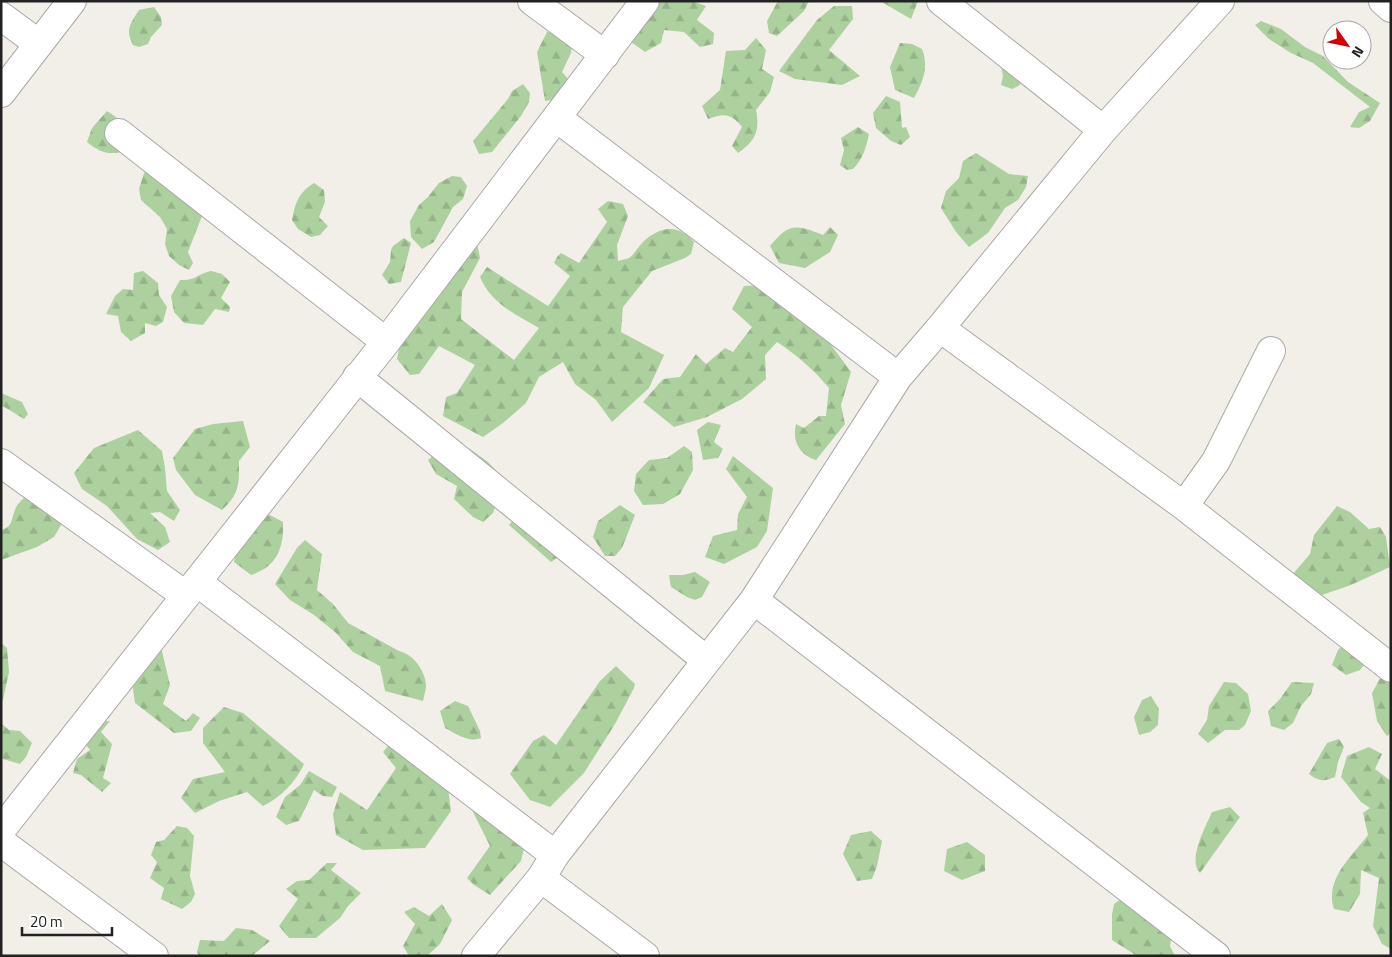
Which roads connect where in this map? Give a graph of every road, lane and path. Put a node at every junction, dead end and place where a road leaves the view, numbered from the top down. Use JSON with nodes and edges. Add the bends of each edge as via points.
{"nodes":[{"id":1,"x":72,"y":1,"type":"edge"},
{"id":2,"x":532,"y":1,"type":"edge"},
{"id":3,"x":645,"y":1,"type":"edge"},
{"id":4,"x":941,"y":1,"type":"edge"},
{"id":5,"x":1220,"y":1,"type":"edge"},
{"id":6,"x":1383,"y":1,"type":"edge"},
{"id":7,"x":1391,"y":8,"type":"edge"},
{"id":8,"x":1,"y":16,"type":"edge"},
{"id":9,"x":39,"y":44,"type":"junction"},
{"id":10,"x":605,"y":55,"type":"junction"},
{"id":11,"x":1,"y":93,"type":"edge"},
{"id":12,"x":557,"y":118,"type":"junction"},
{"id":13,"x":1103,"y":130,"type":"junction"},
{"id":14,"x":119,"y":134,"type":"dead end"},
{"id":15,"x":940,"y":328,"type":"junction"},
{"id":16,"x":386,"y":342,"type":"junction"},
{"id":17,"x":1270,"y":351,"type":"dead end"},
{"id":18,"x":357,"y":376,"type":"junction"},
{"id":19,"x":898,"y":377,"type":"junction"},
{"id":20,"x":1,"y":462,"type":"edge"},
{"id":21,"x":1184,"y":506,"type":"junction"},
{"id":22,"x":191,"y":589,"type":"junction"},
{"id":23,"x":754,"y":600,"type":"junction"},
{"id":24,"x":706,"y":660,"type":"junction"},
{"id":25,"x":1391,"y":668,"type":"edge"},
{"id":26,"x":1,"y":830,"type":"edge"},
{"id":27,"x":1,"y":842,"type":"edge"},
{"id":28,"x":556,"y":855,"type":"junction"},
{"id":29,"x":540,"y":878,"type":"junction"},
{"id":30,"x":154,"y":956,"type":"edge"},
{"id":31,"x":476,"y":956,"type":"edge"},
{"id":32,"x":645,"y":956,"type":"edge"},
{"id":33,"x":1216,"y":956,"type":"edge"}],
"edges":[{"from":1,"to":9,"type":"street"},
{"from":2,"to":10,"type":"street"},
{"from":3,"to":10,"type":"street"},
{"from":4,"to":13,"type":"street"},
{"from":5,"to":13,"type":"street"},
{"from":6,"to":7,"type":"street"},
{"from":8,"to":9,"type":"street"},
{"from":9,"to":11,"type":"street"},
{"from":10,"to":12,"type":"street"},
{"from":12,"to":16,"type":"street"},
{"from":12,"to":19,"type":"street"},
{"from":13,"to":15,"type":"street"},
{"from":14,"to":16,"type":"street"},
{"from":15,"to":19,"type":"street"},
{"from":15,"to":21,"type":"street"},
{"from":16,"to":18,"type":"street"},
{"from":17,"to":21,"type":"street","via":[[1216,460]]},
{"from":18,"to":22,"type":"street"},
{"from":18,"to":24,"type":"street"},
{"from":19,"to":23,"type":"street"},
{"from":20,"to":22,"type":"street"},
{"from":21,"to":25,"type":"street"},
{"from":22,"to":26,"type":"street"},
{"from":22,"to":28,"type":"street"},
{"from":23,"to":24,"type":"street"},
{"from":23,"to":33,"type":"street"},
{"from":24,"to":28,"type":"street"},
{"from":27,"to":30,"type":"street"},
{"from":28,"to":29,"type":"street"},
{"from":29,"to":31,"type":"street"},
{"from":29,"to":32,"type":"street"}]}
